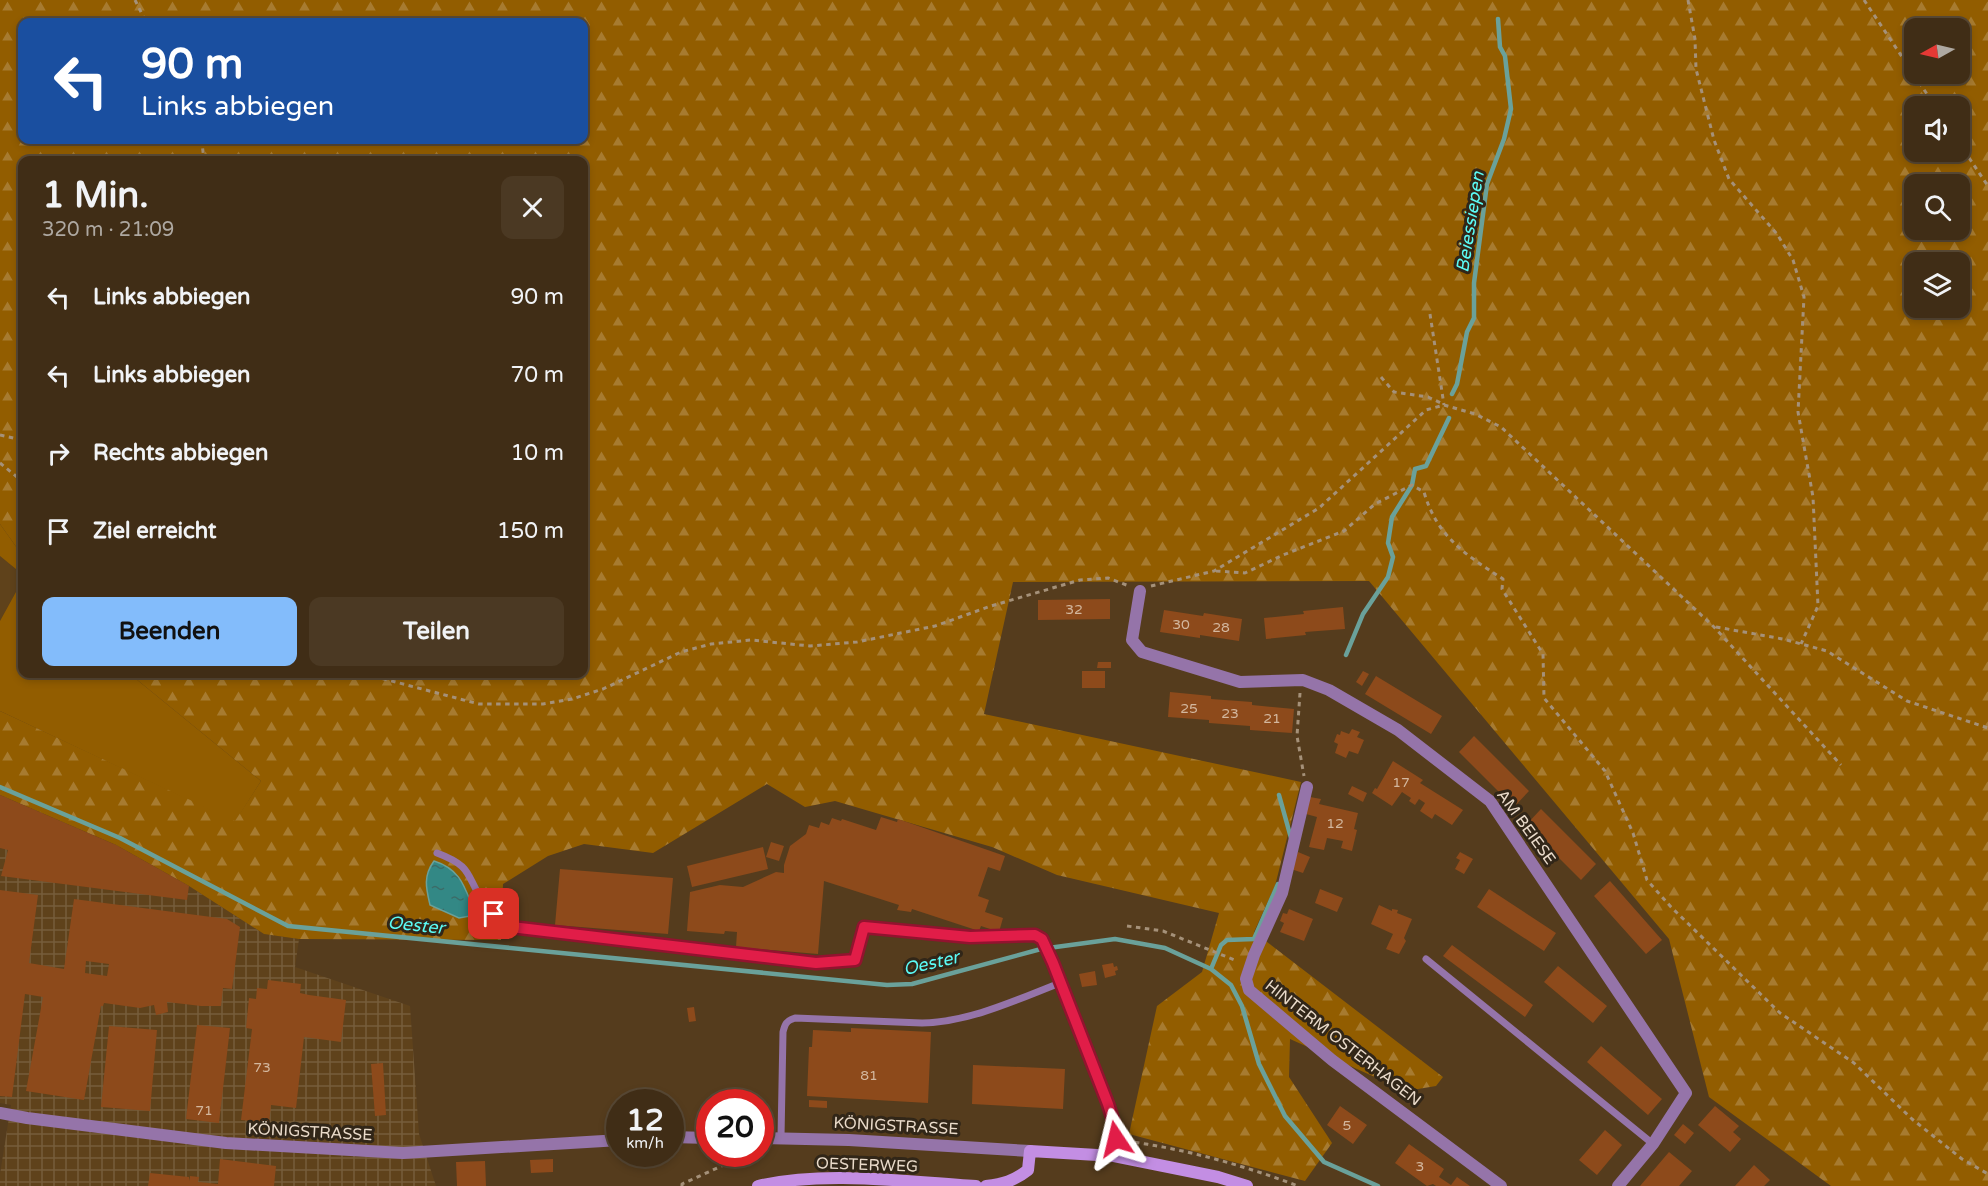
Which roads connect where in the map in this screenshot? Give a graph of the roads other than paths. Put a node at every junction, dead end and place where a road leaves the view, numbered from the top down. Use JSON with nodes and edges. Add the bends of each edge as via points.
{"nodes":[{"id":1,"x":1140,"y":591,"type":"road end"},
{"id":2,"x":1307,"y":787,"type":"road end"},
{"id":3,"x":437,"y":853,"type":"dead end"},
{"id":4,"x":1426,"y":959,"type":"dead end"},
{"id":5,"x":1060,"y":983,"type":"junction"},
{"id":6,"x":0,"y":1113,"type":"edge"},
{"id":7,"x":774,"y":1137,"type":"edge"},
{"id":8,"x":781,"y":1137,"type":"junction"},
{"id":9,"x":606,"y":1141,"type":"edge"},
{"id":10,"x":1653,"y":1144,"type":"junction"},
{"id":11,"x":1030,"y":1151,"type":"junction"},
{"id":12,"x":1114,"y":1156,"type":"junction"},
{"id":13,"x":758,"y":1186,"type":"edge"},
{"id":14,"x":976,"y":1186,"type":"edge"},
{"id":15,"x":986,"y":1186,"type":"edge"},
{"id":16,"x":1247,"y":1186,"type":"edge"},
{"id":17,"x":1501,"y":1186,"type":"edge"},
{"id":18,"x":1618,"y":1186,"type":"edge"}],
"edges":[{"from":1,"to":10,"type":"street","name":"AM BEIESE","via":[[1132,640],[1142,652],[1240,682],[1304,680],[1329,690],[1398,730],[1490,801],[1686,1093]]},
{"from":2,"to":17,"type":"street","name":"HINTERM OSTERHAGEN","via":[[1282,893],[1246,979],[1249,990],[1332,1060]]},
{"from":3,"to":5,"type":"lane","via":[[455,860],[470,874],[484,903],[503,926],[816,963],[855,960],[864,927],[970,937],[1035,935],[1042,939]]},
{"from":4,"to":10,"type":"lane"},
{"from":5,"to":8,"type":"lane","via":[[940,1023],[788,1020],[783,1032]]},
{"from":5,"to":12,"type":"lane","via":[[1114,1123]]},
{"from":6,"to":9,"type":"street","name":"KÖNIGSTRASSE","via":[[226,1143],[403,1153]]},
{"from":7,"to":8,"type":"street","name":"KÖNIGSTRASSE"},
{"from":8,"to":11,"type":"street","name":"KÖNIGSTRASSE"},
{"from":10,"to":18,"type":"street","name":"AM BEIESE"},
{"from":11,"to":12,"type":"main road"},
{"from":11,"to":15,"type":"main road","via":[[1028,1170],[1018,1178]]},
{"from":12,"to":16,"type":"main road"},
{"from":13,"to":14,"type":"main road","name":"OESTERWEG","via":[[797,1179],[848,1178]]}]}
